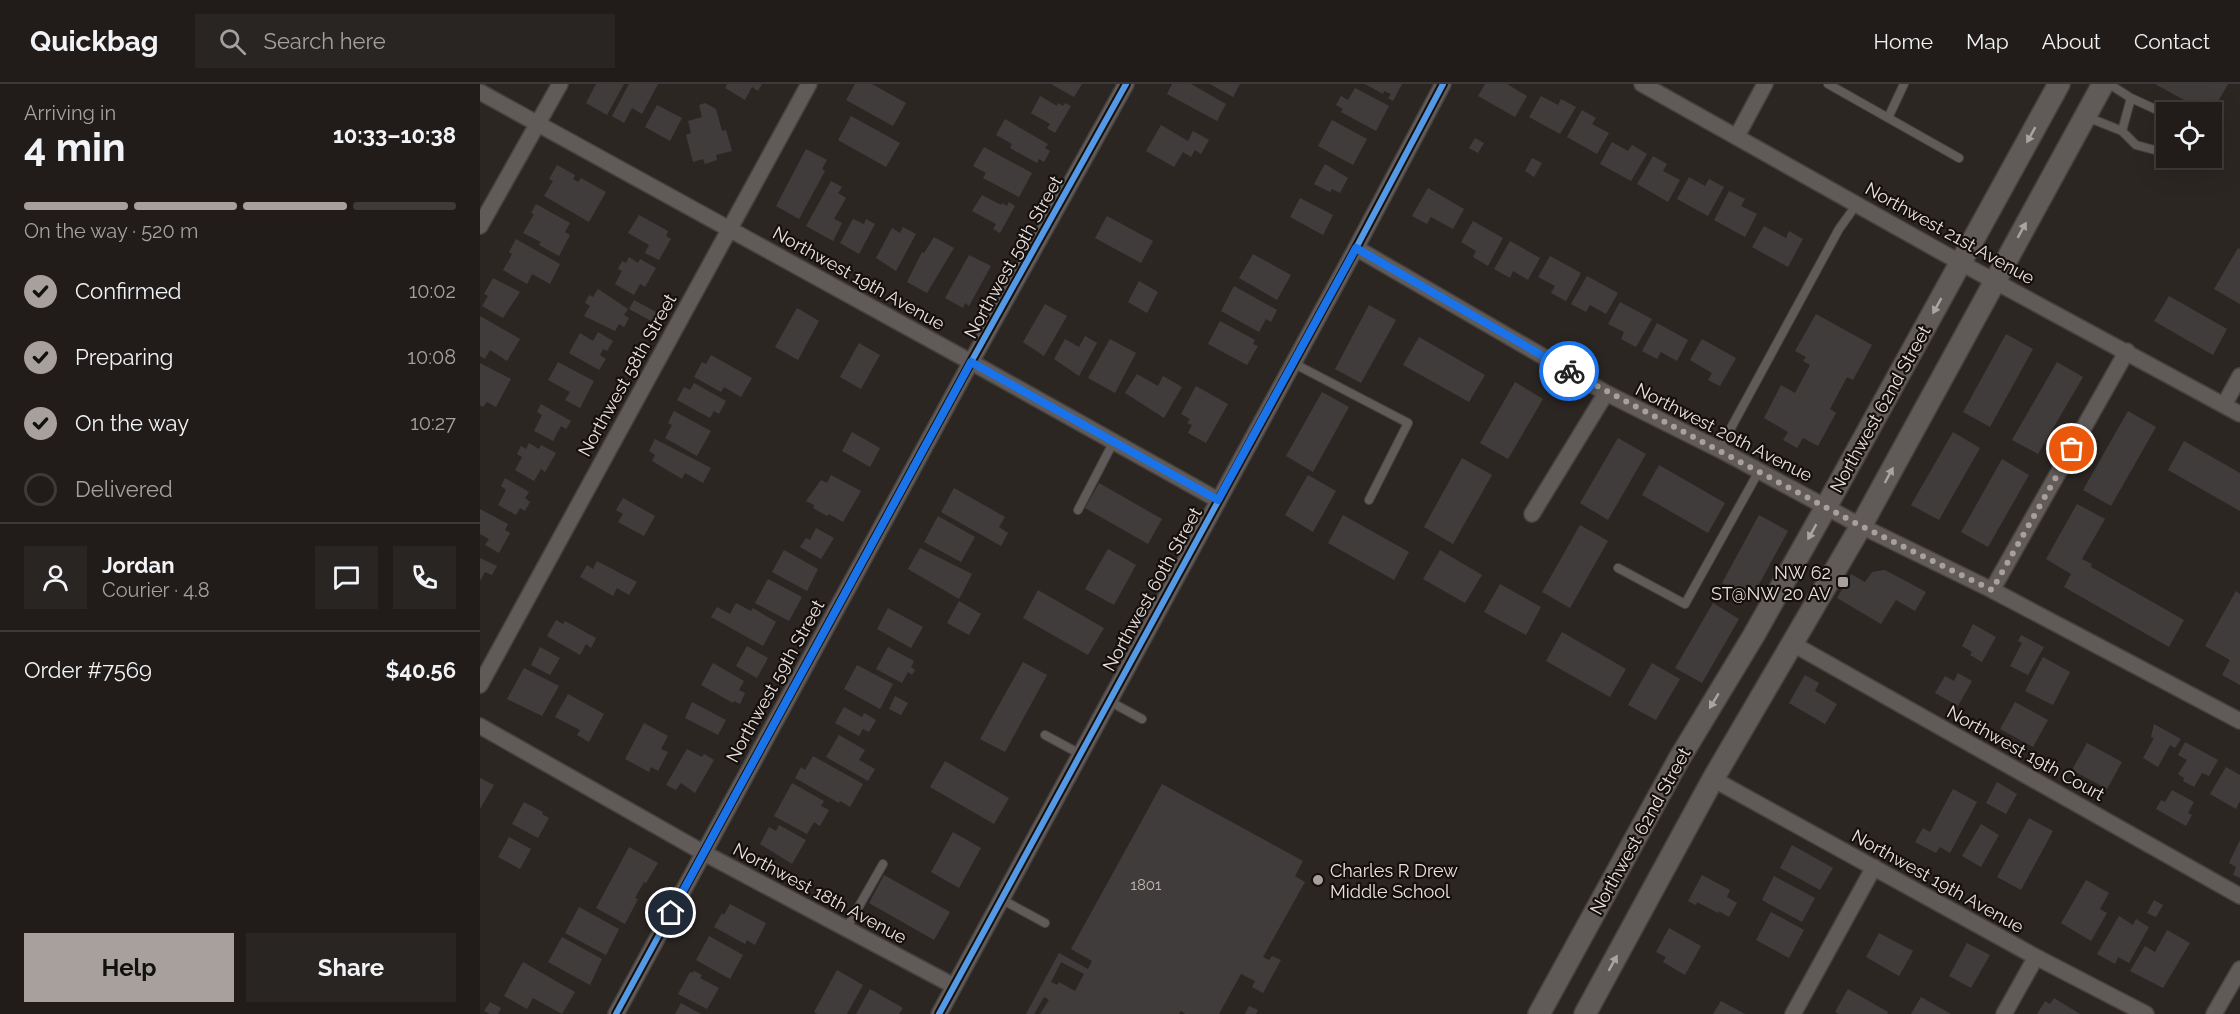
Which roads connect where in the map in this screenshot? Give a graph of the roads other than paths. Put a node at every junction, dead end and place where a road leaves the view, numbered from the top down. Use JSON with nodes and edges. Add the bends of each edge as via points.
{"nodes":[{"id":1,"x":560,"y":84,"type":"edge"},
{"id":2,"x":809,"y":84,"type":"edge"},
{"id":3,"x":1126,"y":84,"type":"edge"},
{"id":4,"x":1443,"y":84,"type":"edge"},
{"id":5,"x":1642,"y":84,"type":"edge"},
{"id":6,"x":1766,"y":84,"type":"edge"},
{"id":7,"x":1828,"y":84,"type":"edge"},
{"id":8,"x":1904,"y":84,"type":"edge"},
{"id":9,"x":2059,"y":84,"type":"edge"},
{"id":10,"x":2103,"y":84,"type":"edge"},
{"id":11,"x":2109,"y":84,"type":"edge"},
{"id":12,"x":480,"y":92,"type":"edge"},
{"id":13,"x":2131,"y":98,"type":"junction"},
{"id":14,"x":2156,"y":109,"type":"edge"},
{"id":15,"x":2085,"y":116,"type":"junction"},
{"id":16,"x":1888,"y":118,"type":"junction"},
{"id":17,"x":538,"y":123,"type":"junction"},
{"id":18,"x":2122,"y":131,"type":"junction"},
{"id":19,"x":1737,"y":136,"type":"junction"},
{"id":20,"x":2156,"y":150,"type":"edge"},
{"id":21,"x":1959,"y":158,"type":"dead end"},
{"id":22,"x":1857,"y":204,"type":"junction"},
{"id":23,"x":480,"y":226,"type":"edge"},
{"id":24,"x":729,"y":229,"type":"junction"},
{"id":25,"x":1356,"y":248,"type":"junction"},
{"id":26,"x":1961,"y":263,"type":"junction"},
{"id":27,"x":1994,"y":280,"type":"junction"},
{"id":28,"x":2127,"y":351,"type":"junction"},
{"id":29,"x":971,"y":362,"type":"junction"},
{"id":30,"x":1293,"y":363,"type":"junction"},
{"id":31,"x":2240,"y":376,"type":"edge"},
{"id":32,"x":1606,"y":393,"type":"junction"},
{"id":33,"x":2224,"y":405,"type":"junction"},
{"id":34,"x":2240,"y":414,"type":"edge"},
{"id":35,"x":1114,"y":441,"type":"junction"},
{"id":36,"x":1719,"y":450,"type":"junction"},
{"id":37,"x":1760,"y":471,"type":"junction"},
{"id":38,"x":1218,"y":500,"type":"junction"},
{"id":39,"x":1369,"y":500,"type":"dead end"},
{"id":40,"x":1826,"y":507,"type":"junction"},
{"id":41,"x":1078,"y":510,"type":"dead end"},
{"id":42,"x":1532,"y":514,"type":"dead end"},
{"id":43,"x":1861,"y":526,"type":"junction"},
{"id":44,"x":1618,"y":568,"type":"dead end"},
{"id":45,"x":1992,"y":590,"type":"junction"},
{"id":46,"x":1793,"y":644,"type":"junction"},
{"id":47,"x":480,"y":686,"type":"edge"},
{"id":48,"x":1109,"y":701,"type":"junction"},
{"id":49,"x":1142,"y":719,"type":"dead end"},
{"id":50,"x":2240,"y":721,"type":"edge"},
{"id":51,"x":480,"y":726,"type":"edge"},
{"id":52,"x":1045,"y":735,"type":"dead end"},
{"id":53,"x":1080,"y":754,"type":"junction"},
{"id":54,"x":1713,"y":778,"type":"junction"},
{"id":55,"x":704,"y":853,"type":"junction"},
{"id":56,"x":883,"y":864,"type":"dead end"},
{"id":57,"x":1874,"y":867,"type":"junction"},
{"id":58,"x":2240,"y":896,"type":"edge"},
{"id":59,"x":1001,"y":899,"type":"junction"},
{"id":60,"x":1045,"y":923,"type":"dead end"},
{"id":61,"x":846,"y":929,"type":"junction"},
{"id":62,"x":2036,"y":957,"type":"junction"},
{"id":63,"x":2240,"y":969,"type":"edge"},
{"id":64,"x":954,"y":986,"type":"junction"},
{"id":65,"x":616,"y":1014,"type":"edge"},
{"id":66,"x":939,"y":1014,"type":"edge"},
{"id":67,"x":1539,"y":1014,"type":"edge"},
{"id":68,"x":1585,"y":1014,"type":"edge"},
{"id":69,"x":1793,"y":1014,"type":"edge"},
{"id":70,"x":2004,"y":1014,"type":"edge"},
{"id":71,"x":2145,"y":1014,"type":"edge"},
{"id":72,"x":2214,"y":1014,"type":"edge"}],
"edges":[{"from":1,"to":17,"type":"street"},
{"from":2,"to":24,"type":"street","name":"Northwest 58th Street"},
{"from":3,"to":29,"type":"street","name":"Northwest 59th Street"},
{"from":4,"to":25,"type":"street","name":"Northwest 60th Street"},
{"from":5,"to":19,"type":"street","name":"Northwest 21st Avenue"},
{"from":6,"to":19,"type":"street"},
{"from":7,"to":16,"type":"lane"},
{"from":8,"to":16,"type":"lane"},
{"from":9,"to":26,"type":"main road","name":"Northwest 62nd Street","one_way":true},
{"from":10,"to":15,"type":"main road"},
{"from":11,"to":13,"type":"lane"},
{"from":12,"to":17,"type":"street","name":"Northwest 19th Avenue"},
{"from":13,"to":14,"type":"lane"},
{"from":13,"to":18,"type":"lane"},
{"from":15,"to":18,"type":"lane"},
{"from":27,"to":15,"type":"main road","one_way":true},
{"from":16,"to":21,"type":"lane"},
{"from":17,"to":23,"type":"street"},
{"from":17,"to":24,"type":"street","name":"Northwest 19th Avenue"},
{"from":18,"to":20,"type":"lane","via":[[2136,145]]},
{"from":19,"to":22,"type":"street","name":"Northwest 21st Avenue"},
{"from":22,"to":26,"type":"street","name":"Northwest 21st Avenue"},
{"from":22,"to":36,"type":"lane","via":[[1839,229]]},
{"from":24,"to":29,"type":"street","name":"Northwest 19th Avenue"},
{"from":24,"to":47,"type":"street","name":"Northwest 58th Street"},
{"from":25,"to":30,"type":"street","name":"Northwest 60th Street"},
{"from":25,"to":32,"type":"street","name":"Northwest 20th Avenue"},
{"from":26,"to":27,"type":"street","name":"Northwest 21st Avenue"},
{"from":26,"to":40,"type":"main road","name":"Northwest 62nd Street","one_way":true},
{"from":27,"to":28,"type":"street","name":"Northwest 21st Avenue"},
{"from":43,"to":27,"type":"main road","one_way":true},
{"from":28,"to":33,"type":"street","name":"Northwest 21st Avenue"},
{"from":28,"to":45,"type":"street"},
{"from":29,"to":35,"type":"street","name":"Northwest 19th Avenue"},
{"from":29,"to":55,"type":"street","name":"Northwest 59th Street"},
{"from":30,"to":38,"type":"street","name":"Northwest 60th Street"},
{"from":30,"to":39,"type":"lane","via":[[1408,423]]},
{"from":31,"to":33,"type":"street"},
{"from":32,"to":36,"type":"street","name":"Northwest 20th Avenue"},
{"from":32,"to":42,"type":"street"},
{"from":33,"to":34,"type":"street","name":"Northwest 21st Avenue"},
{"from":35,"to":38,"type":"street","name":"Northwest 19th Avenue"},
{"from":35,"to":41,"type":"lane"},
{"from":36,"to":37,"type":"street","name":"Northwest 20th Avenue"},
{"from":37,"to":40,"type":"street","name":"Northwest 20th Avenue"},
{"from":37,"to":44,"type":"lane","via":[[1685,604]]},
{"from":38,"to":48,"type":"street","name":"Northwest 60th Street"},
{"from":40,"to":43,"type":"street","name":"Northwest 20th Avenue"},
{"from":40,"to":67,"type":"main road","name":"Northwest 62nd Street","one_way":true,"via":[[1679,759]]},
{"from":43,"to":45,"type":"street","name":"Northwest 20th Avenue"},
{"from":43,"to":46,"type":"main road"},
{"from":45,"to":50,"type":"street","name":"Northwest 20th Avenue"},
{"from":46,"to":54,"type":"main road"},
{"from":46,"to":58,"type":"street","name":"Northwest 19th Court"},
{"from":48,"to":49,"type":"lane"},
{"from":48,"to":53,"type":"street","name":"Northwest 60th Street"},
{"from":51,"to":55,"type":"street","name":"Northwest 18th Avenue"},
{"from":52,"to":53,"type":"lane"},
{"from":53,"to":59,"type":"street","name":"Northwest 60th Street"},
{"from":54,"to":57,"type":"street","name":"Northwest 19th Avenue"},
{"from":68,"to":54,"type":"main road","one_way":true},
{"from":55,"to":61,"type":"street","name":"Northwest 18th Avenue"},
{"from":55,"to":65,"type":"street","name":"Northwest 59th Street"},
{"from":56,"to":61,"type":"lane"},
{"from":57,"to":62,"type":"street","name":"Northwest 19th Avenue"},
{"from":57,"to":69,"type":"street"},
{"from":59,"to":60,"type":"lane"},
{"from":59,"to":64,"type":"street","name":"Northwest 60th Street"},
{"from":61,"to":64,"type":"street","name":"Northwest 18th Avenue"},
{"from":62,"to":70,"type":"street"},
{"from":62,"to":71,"type":"street","name":"Northwest 19th Avenue"},
{"from":63,"to":72,"type":"street"},
{"from":64,"to":66,"type":"street","name":"Northwest 60th Street"}]}
